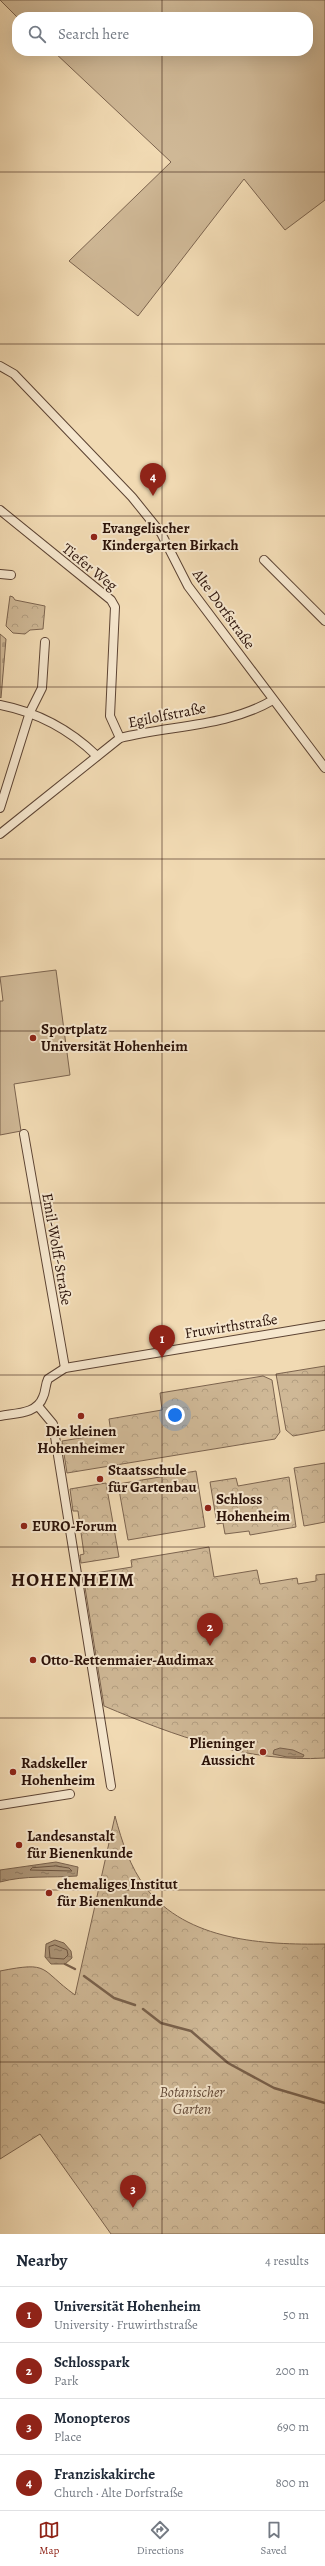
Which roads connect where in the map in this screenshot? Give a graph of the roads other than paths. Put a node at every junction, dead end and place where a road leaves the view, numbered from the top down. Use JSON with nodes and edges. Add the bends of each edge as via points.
{"nodes":[{"id":1,"x":0,"y":366,"type":"edge"},
{"id":2,"x":0,"y":510,"type":"edge"},
{"id":3,"x":264,"y":560,"type":"dead end"},
{"id":4,"x":0,"y":574,"type":"edge"},
{"id":5,"x":11,"y":575,"type":"dead end"},
{"id":6,"x":325,"y":621,"type":"edge"},
{"id":7,"x":45,"y":642,"type":"dead end"},
{"id":8,"x":273,"y":700,"type":"junction"},
{"id":9,"x":0,"y":705,"type":"edge"},
{"id":10,"x":30,"y":712,"type":"junction"},
{"id":11,"x":120,"y":738,"type":"junction"},
{"id":12,"x":97,"y":756,"type":"junction"},
{"id":13,"x":325,"y":768,"type":"edge"},
{"id":14,"x":0,"y":808,"type":"edge"},
{"id":15,"x":2,"y":830,"type":"edge"},
{"id":16,"x":24,"y":1134,"type":"dead end"},
{"id":17,"x":325,"y":1325,"type":"edge"},
{"id":18,"x":65,"y":1368,"type":"junction"},
{"id":19,"x":38,"y":1406,"type":"junction"},
{"id":20,"x":0,"y":1416,"type":"edge"},
{"id":21,"x":111,"y":1786,"type":"dead end"},
{"id":22,"x":70,"y":1794,"type":"dead end"},
{"id":23,"x":0,"y":1805,"type":"edge"}],
"edges":[{"from":1,"to":8,"type":"street","name":"Alte Dorfstraße","via":[[14,374],[132,498],[161,533],[188,586]]},
{"from":2,"to":11,"type":"street","name":"Tiefer Weg","via":[[111,600],[114,607],[110,716]]},
{"from":3,"to":6,"type":"street"},
{"from":4,"to":5,"type":"street"},
{"from":7,"to":10,"type":"street","via":[[42,688]]},
{"from":8,"to":11,"type":"street","name":"Egilolfstraße","via":[[255,711],[234,717]]},
{"from":8,"to":13,"type":"street","name":"Alte Dorfstraße"},
{"from":9,"to":10,"type":"street"},
{"from":10,"to":12,"type":"street","via":[[84,744]]},
{"from":10,"to":14,"type":"street"},
{"from":11,"to":12,"type":"street","name":"Egilolfstraße"},
{"from":12,"to":15,"type":"street","name":"Egilolfstraße"},
{"from":16,"to":18,"type":"street","name":"Emil-Wolff-Straße"},
{"from":17,"to":18,"type":"street","name":"Fruwirthstraße"},
{"from":18,"to":19,"type":"street","name":"Fruwirthstraße","via":[[48,1379]]},
{"from":19,"to":20,"type":"street","via":[[31,1410]]},
{"from":19,"to":21,"type":"street","via":[[53,1424]]},
{"from":22,"to":23,"type":"street"}]}
